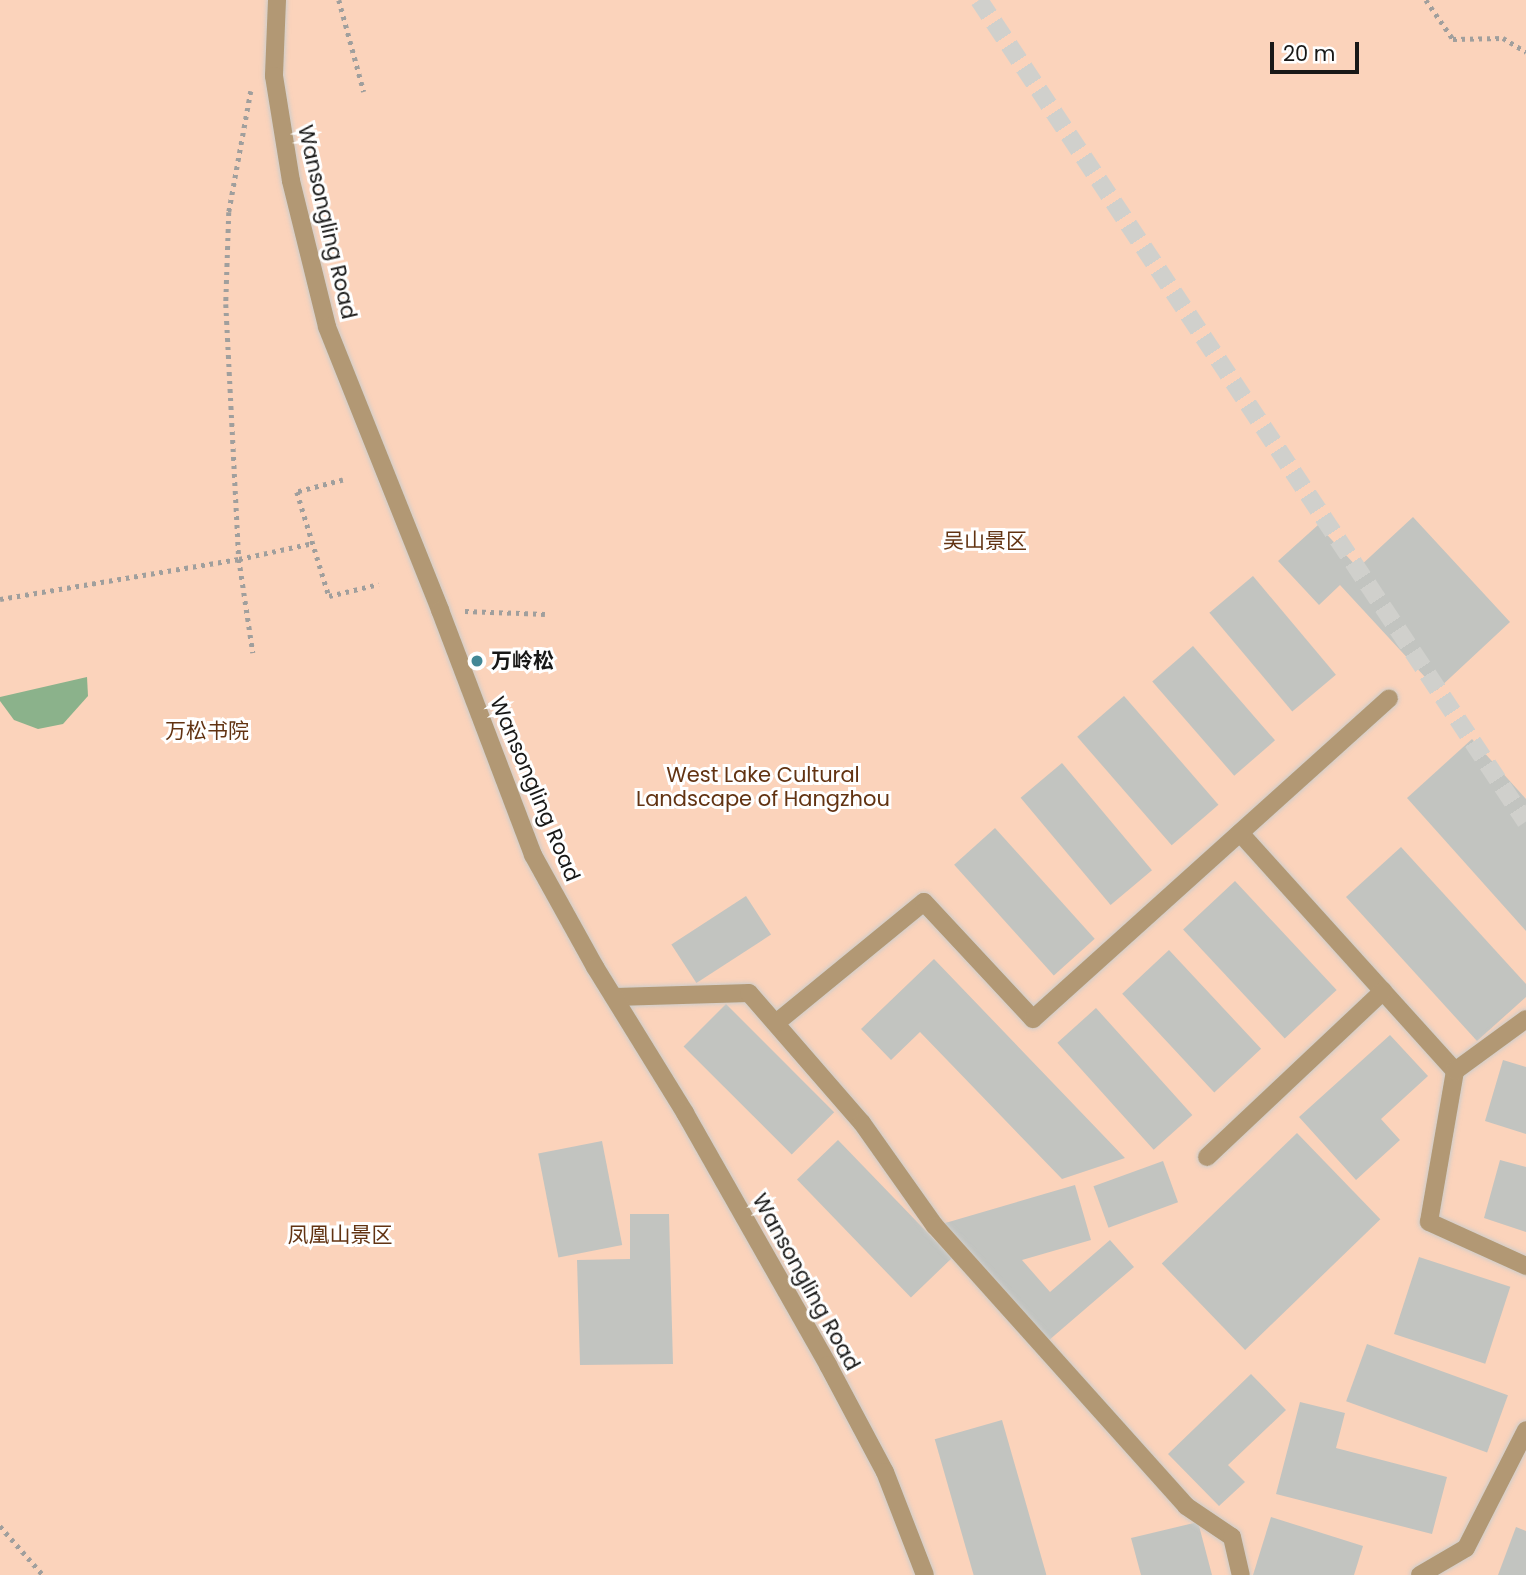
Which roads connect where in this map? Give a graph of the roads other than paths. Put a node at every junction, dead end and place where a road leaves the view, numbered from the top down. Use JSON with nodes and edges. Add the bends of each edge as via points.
{"nodes":[{"id":1,"x":277,"y":0,"type":"edge"},
{"id":2,"x":1390,"y":698,"type":"dead end"},
{"id":3,"x":1240,"y":833,"type":"junction"},
{"id":4,"x":1383,"y":991,"type":"junction"},
{"id":5,"x":616,"y":997,"type":"junction"},
{"id":6,"x":1526,"y":1019,"type":"edge"},
{"id":7,"x":776,"y":1023,"type":"junction"},
{"id":8,"x":1455,"y":1071,"type":"junction"},
{"id":9,"x":1207,"y":1157,"type":"dead end"},
{"id":10,"x":1526,"y":1266,"type":"edge"},
{"id":11,"x":1526,"y":1430,"type":"edge"},
{"id":12,"x":925,"y":1575,"type":"edge"},
{"id":13,"x":1241,"y":1575,"type":"edge"},
{"id":14,"x":1420,"y":1575,"type":"edge"}],
"edges":[{"from":1,"to":5,"type":"street","name":"Wansongling Road","via":[[274,76],[306,252],[327,327],[533,855]]},
{"from":2,"to":3,"type":"street"},
{"from":3,"to":4,"type":"street"},
{"from":3,"to":7,"type":"street","via":[[1033,1020],[924,902]]},
{"from":4,"to":8,"type":"street"},
{"from":4,"to":9,"type":"street"},
{"from":5,"to":7,"type":"street","via":[[749,993]]},
{"from":5,"to":12,"type":"street","name":"Wansongling Road","via":[[866,1436],[890,1483]]},
{"from":6,"to":8,"type":"street"},
{"from":7,"to":13,"type":"street","via":[[862,1124],[945,1236],[1186,1506],[1232,1537]]},
{"from":8,"to":10,"type":"street","via":[[1429,1222]]},
{"from":11,"to":14,"type":"street","via":[[1466,1548]]}]}
